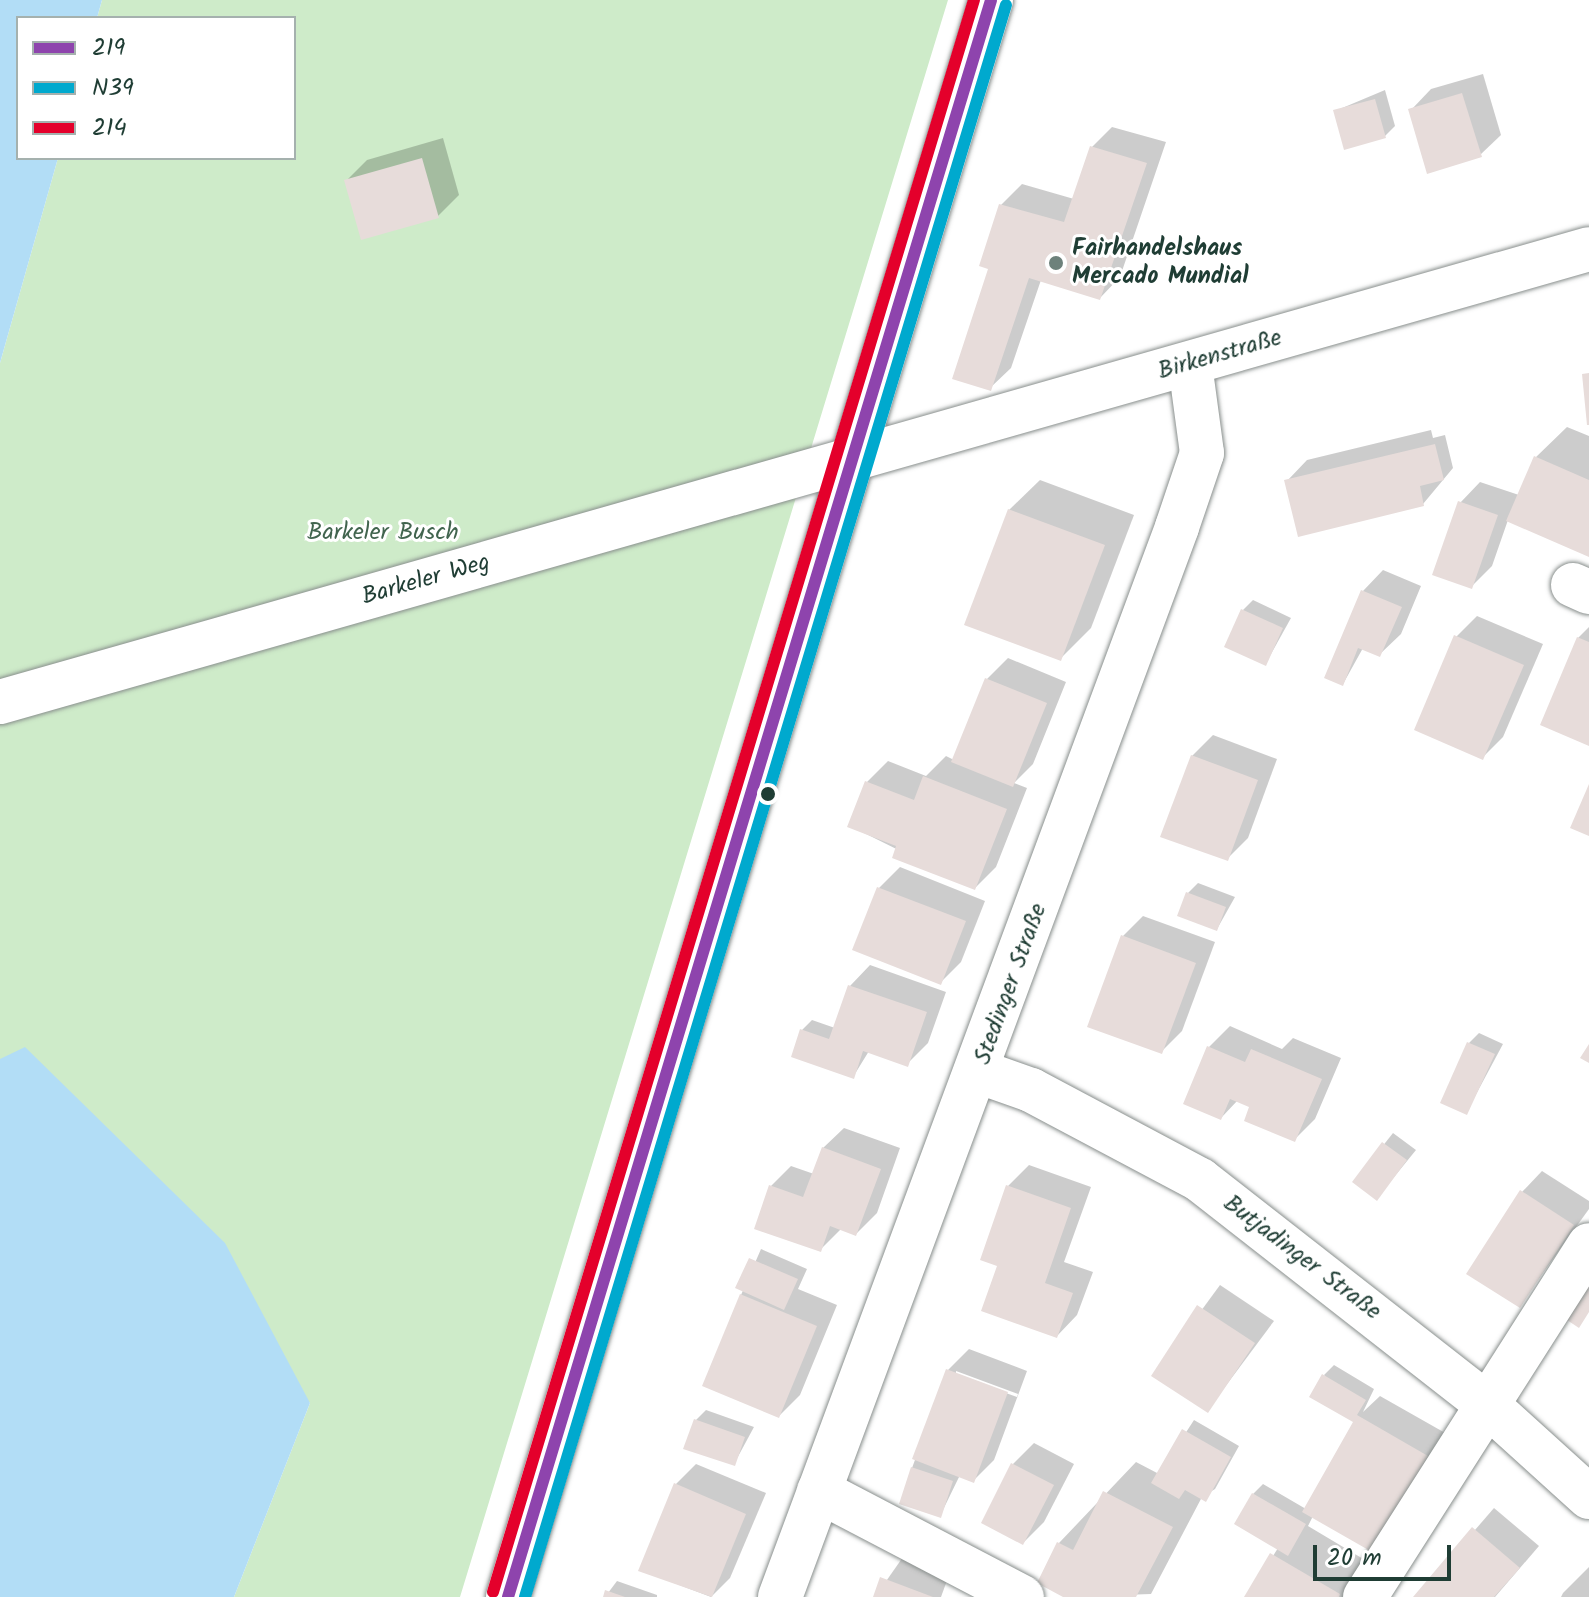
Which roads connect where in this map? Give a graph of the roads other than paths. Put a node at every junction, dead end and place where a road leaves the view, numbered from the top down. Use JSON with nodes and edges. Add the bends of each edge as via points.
{"nodes":[{"id":1,"x":991,"y":0,"type":"edge"},
{"id":2,"x":1589,"y":249,"type":"edge"},
{"id":3,"x":1190,"y":364,"type":"junction"},
{"id":4,"x":851,"y":459,"type":"junction"},
{"id":5,"x":0,"y":702,"type":"edge"},
{"id":6,"x":980,"y":1072,"type":"junction"},
{"id":7,"x":1589,"y":1245,"type":"edge"},
{"id":8,"x":1483,"y":1401,"type":"junction"},
{"id":9,"x":819,"y":1491,"type":"junction"},
{"id":10,"x":1589,"y":1497,"type":"edge"},
{"id":11,"x":508,"y":1597,"type":"edge"},
{"id":12,"x":780,"y":1597,"type":"edge"},
{"id":13,"x":1022,"y":1597,"type":"edge"},
{"id":14,"x":1365,"y":1597,"type":"edge"}],
"edges":[{"from":1,"to":4,"type":"street"},
{"from":2,"to":3,"type":"street","name":"Birkenstraße"},
{"from":3,"to":4,"type":"street","name":"Birkenstraße"},
{"from":3,"to":6,"type":"street","name":"Stedinger Straße","via":[[1202,453]]},
{"from":4,"to":5,"type":"street","name":"Barkeler Weg"},
{"from":4,"to":11,"type":"street"},
{"from":6,"to":8,"type":"street","name":"Butjadinger Straße","via":[[1031,1090],[1200,1180]]},
{"from":6,"to":9,"type":"street","name":"Stedinger Straße"},
{"from":7,"to":8,"type":"street"},
{"from":8,"to":10,"type":"street","name":"Butjadinger Straße"},
{"from":8,"to":14,"type":"street"},
{"from":9,"to":12,"type":"street","name":"Stedinger Straße"},
{"from":9,"to":13,"type":"street"}]}
